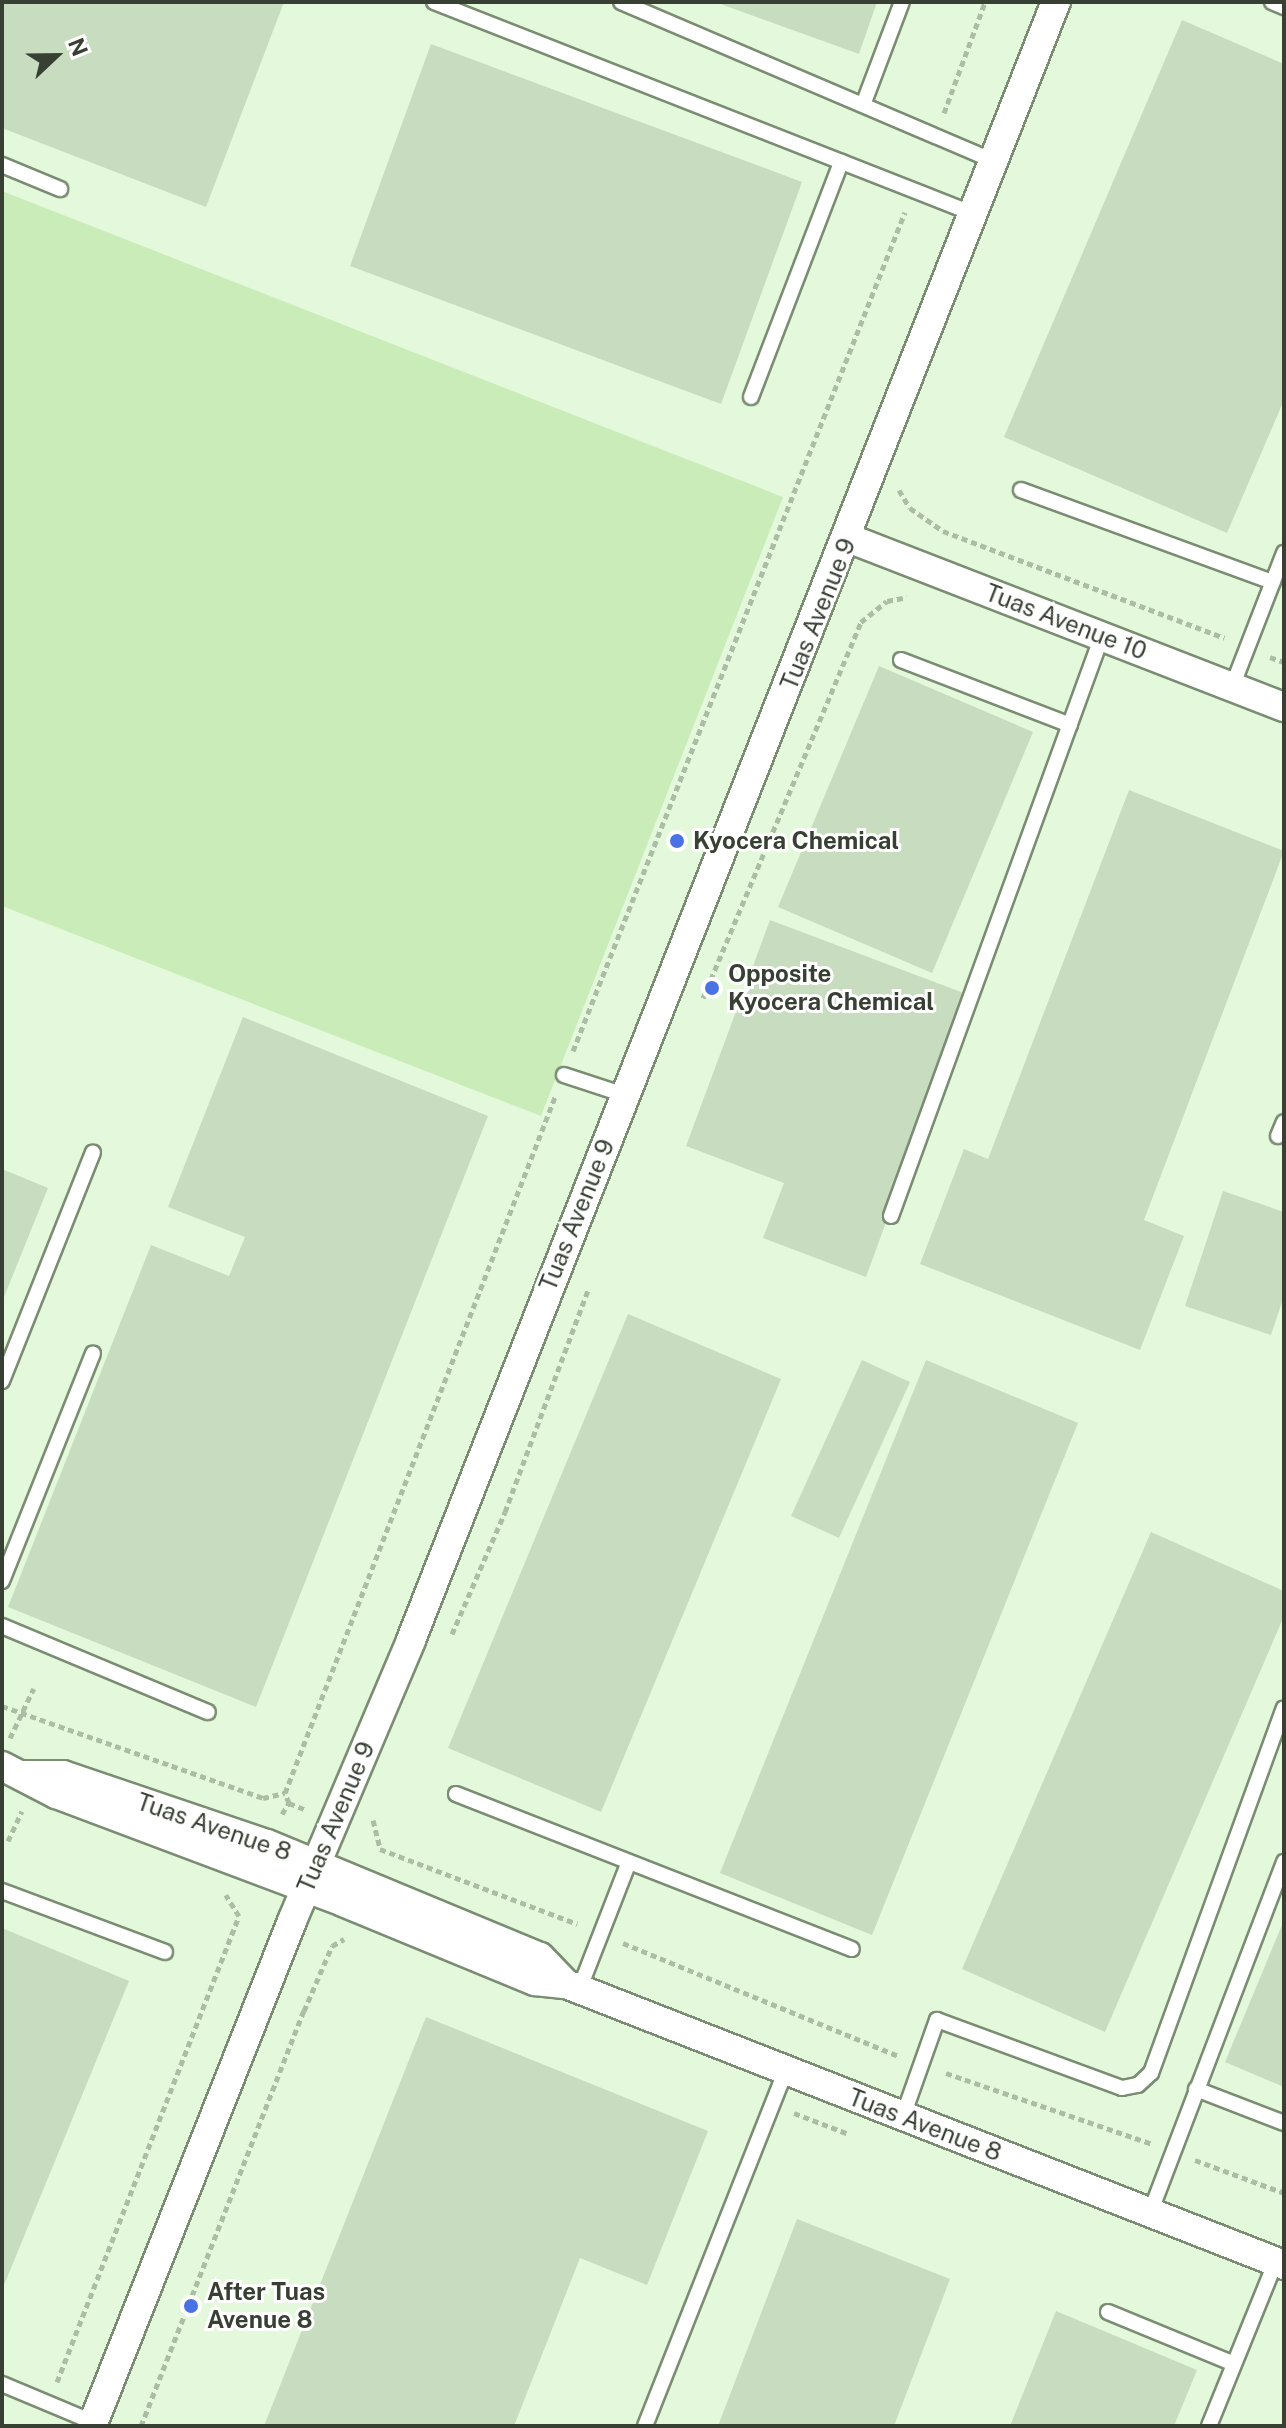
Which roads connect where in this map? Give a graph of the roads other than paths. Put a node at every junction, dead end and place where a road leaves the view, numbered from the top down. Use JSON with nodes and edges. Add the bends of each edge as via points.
{"nodes":[{"id":1,"x":434,"y":2,"type":"edge"},
{"id":2,"x":621,"y":2,"type":"edge"},
{"id":3,"x":902,"y":2,"type":"edge"},
{"id":4,"x":1056,"y":2,"type":"edge"},
{"id":5,"x":1272,"y":2,"type":"edge"},
{"id":6,"x":1284,"y":7,"type":"edge"},
{"id":7,"x":863,"y":105,"type":"junction"},
{"id":8,"x":994,"y":161,"type":"junction"},
{"id":9,"x":841,"y":162,"type":"junction"},
{"id":10,"x":2,"y":165,"type":"edge"},
{"id":11,"x":60,"y":189,"type":"dead end"},
{"id":12,"x":974,"y":214,"type":"junction"},
{"id":13,"x":751,"y":397,"type":"dead end"},
{"id":14,"x":1021,"y":490,"type":"dead end"},
{"id":15,"x":848,"y":538,"type":"junction"},
{"id":16,"x":1284,"y":553,"type":"edge"},
{"id":17,"x":1273,"y":582,"type":"junction"},
{"id":18,"x":1102,"y":636,"type":"junction"},
{"id":19,"x":901,"y":660,"type":"dead end"},
{"id":20,"x":1232,"y":687,"type":"junction"},
{"id":21,"x":1284,"y":707,"type":"edge"},
{"id":22,"x":1070,"y":725,"type":"junction"},
{"id":23,"x":564,"y":1075,"type":"road end"},
{"id":24,"x":625,"y":1095,"type":"junction"},
{"id":25,"x":93,"y":1152,"type":"dead end"},
{"id":26,"x":891,"y":1216,"type":"dead end"},
{"id":27,"x":93,"y":1354,"type":"dead end"},
{"id":28,"x":2,"y":1381,"type":"edge"},
{"id":29,"x":2,"y":1581,"type":"edge"},
{"id":30,"x":2,"y":1626,"type":"edge"},
{"id":31,"x":1284,"y":1708,"type":"edge"},
{"id":32,"x":208,"y":1712,"type":"dead end"},
{"id":33,"x":11,"y":1762,"type":"edge"},
{"id":34,"x":456,"y":1794,"type":"dead end"},
{"id":35,"x":629,"y":1862,"type":"junction"},
{"id":36,"x":1284,"y":1862,"type":"edge"},
{"id":37,"x":311,"y":1876,"type":"junction"},
{"id":38,"x":2,"y":1891,"type":"edge"},
{"id":39,"x":852,"y":1949,"type":"dead end"},
{"id":40,"x":165,"y":1952,"type":"dead end"},
{"id":41,"x":573,"y":1987,"type":"junction"},
{"id":42,"x":786,"y":2070,"type":"junction"},
{"id":43,"x":1196,"y":2089,"type":"junction"},
{"id":44,"x":903,"y":2116,"type":"junction"},
{"id":45,"x":1284,"y":2123,"type":"edge"},
{"id":46,"x":1150,"y":2213,"type":"junction"},
{"id":47,"x":1280,"y":2263,"type":"edge"},
{"id":48,"x":1108,"y":2312,"type":"dead end"},
{"id":49,"x":1234,"y":2364,"type":"junction"},
{"id":50,"x":2,"y":2384,"type":"edge"},
{"id":51,"x":93,"y":2424,"type":"edge"},
{"id":52,"x":645,"y":2426,"type":"edge"},
{"id":53,"x":1209,"y":2426,"type":"edge"}],
"edges":[{"from":1,"to":9,"type":"lane"},
{"from":2,"to":7,"type":"lane"},
{"from":3,"to":7,"type":"lane"},
{"from":4,"to":8,"type":"street","name":"Tuas Avenue 9"},
{"from":5,"to":6,"type":"lane"},
{"from":7,"to":8,"type":"lane"},
{"from":8,"to":12,"type":"street","name":"Tuas Avenue 9"},
{"from":9,"to":12,"type":"lane"},
{"from":9,"to":13,"type":"lane"},
{"from":10,"to":11,"type":"lane"},
{"from":12,"to":15,"type":"street","name":"Tuas Avenue 9"},
{"from":14,"to":17,"type":"lane"},
{"from":15,"to":18,"type":"street","name":"Tuas Avenue 10"},
{"from":15,"to":24,"type":"street","name":"Tuas Avenue 9"},
{"from":16,"to":17,"type":"lane"},
{"from":17,"to":20,"type":"lane"},
{"from":18,"to":20,"type":"street","name":"Tuas Avenue 10"},
{"from":18,"to":22,"type":"lane"},
{"from":19,"to":22,"type":"lane"},
{"from":20,"to":21,"type":"street","name":"Tuas Avenue 10"},
{"from":22,"to":26,"type":"lane"},
{"from":23,"to":24,"type":"lane"},
{"from":24,"to":37,"type":"street","name":"Tuas Avenue 9","via":[[411,1640]]},
{"from":25,"to":28,"type":"lane"},
{"from":27,"to":29,"type":"lane"},
{"from":30,"to":32,"type":"lane"},
{"from":31,"to":44,"type":"lane","via":[[1151,2073],[1138,2085],[1122,2088],[937,2020],[917,2063]]},
{"from":33,"to":37,"type":"street","name":"Tuas Avenue 8","via":[[56,1794]]},
{"from":34,"to":35,"type":"lane"},
{"from":35,"to":39,"type":"lane"},
{"from":35,"to":41,"type":"lane"},
{"from":36,"to":43,"type":"lane"},
{"from":37,"to":41,"type":"street","name":"Tuas Avenue 8","via":[[535,1981]]},
{"from":37,"to":51,"type":"street","name":"Tuas Avenue 9"},
{"from":38,"to":40,"type":"lane"},
{"from":41,"to":42,"type":"street","name":"Tuas Avenue 8"},
{"from":42,"to":44,"type":"street","name":"Tuas Avenue 8"},
{"from":42,"to":52,"type":"lane"},
{"from":43,"to":45,"type":"lane"},
{"from":43,"to":46,"type":"lane"},
{"from":44,"to":46,"type":"street","name":"Tuas Avenue 8"},
{"from":46,"to":47,"type":"street","name":"Tuas Avenue 8"},
{"from":47,"to":49,"type":"lane"},
{"from":48,"to":49,"type":"lane"},
{"from":49,"to":53,"type":"lane"},
{"from":50,"to":51,"type":"lane"}]}
